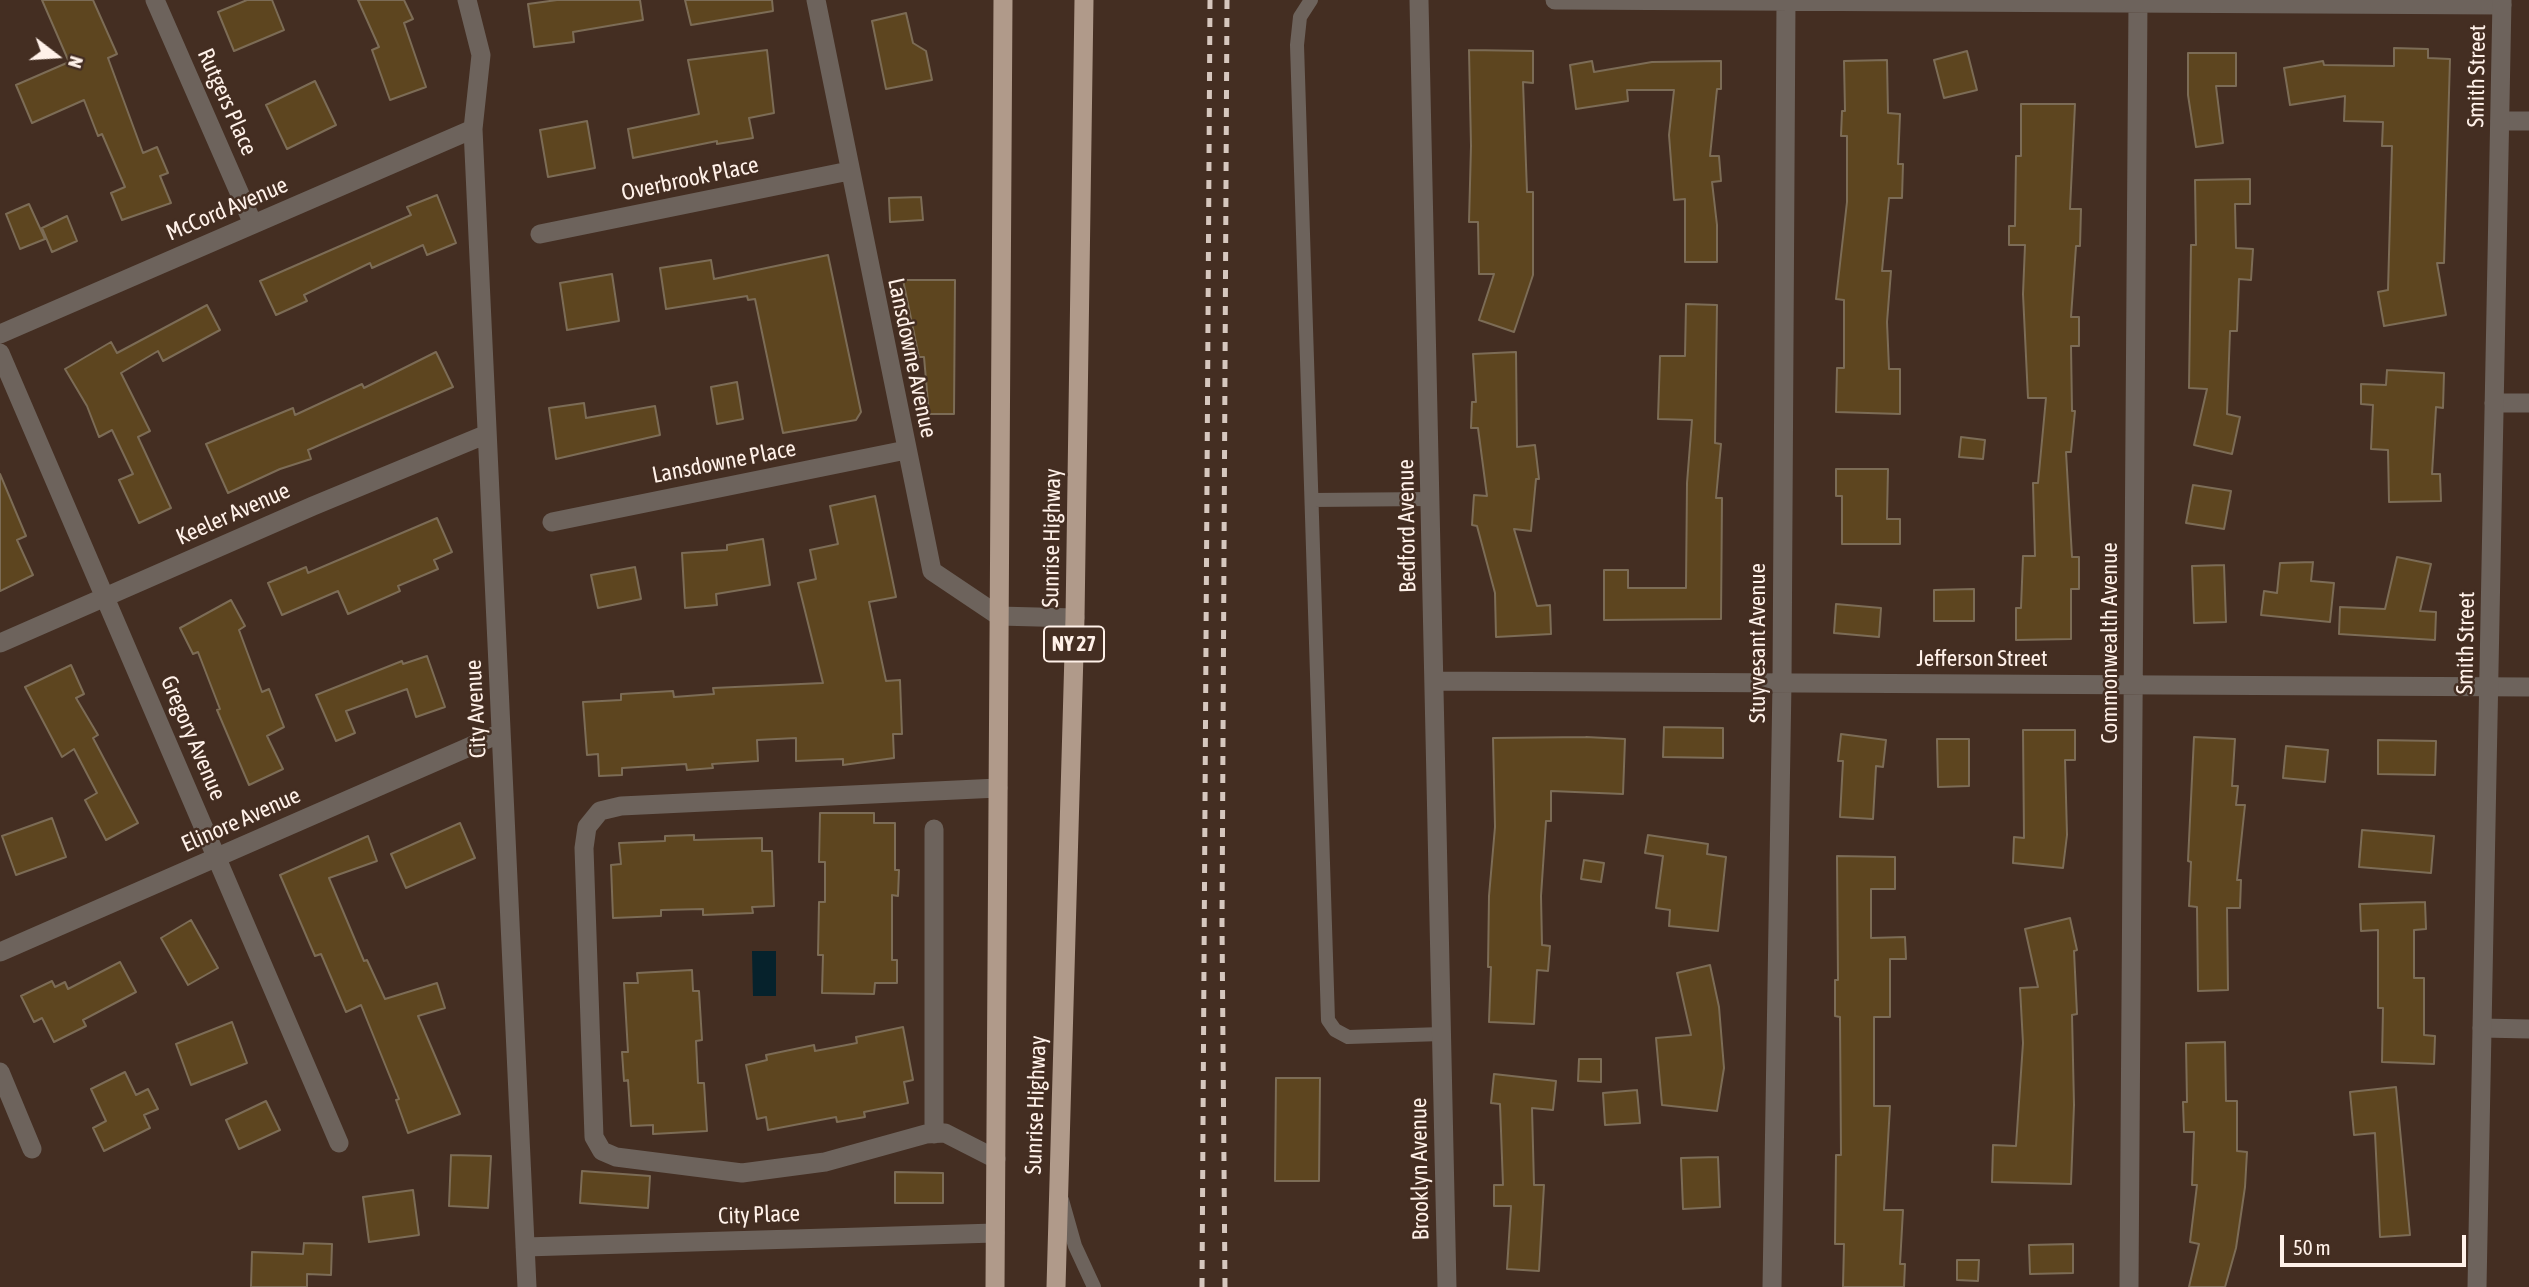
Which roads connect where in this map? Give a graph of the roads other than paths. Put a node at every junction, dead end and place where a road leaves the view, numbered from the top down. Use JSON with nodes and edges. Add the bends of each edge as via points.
{"nodes":[{"id":1,"x":155,"y":0,"type":"edge"},
{"id":2,"x":467,"y":0,"type":"edge"},
{"id":3,"x":816,"y":0,"type":"edge"},
{"id":4,"x":1003,"y":0,"type":"edge"},
{"id":5,"x":1084,"y":0,"type":"edge"},
{"id":6,"x":1311,"y":0,"type":"edge"},
{"id":7,"x":1419,"y":0,"type":"edge"},
{"id":8,"x":1555,"y":0,"type":"edge"},
{"id":9,"x":1786,"y":1,"type":"edge"},
{"id":10,"x":2138,"y":2,"type":"edge"},
{"id":11,"x":2502,"y":2,"type":"edge"},
{"id":12,"x":2500,"y":121,"type":"junction"},
{"id":13,"x":2529,"y":121,"type":"edge"},
{"id":14,"x":473,"y":129,"type":"junction"},
{"id":15,"x":849,"y":171,"type":"junction"},
{"id":16,"x":254,"y":224,"type":"junction"},
{"id":17,"x":540,"y":234,"type":"dead end"},
{"id":18,"x":0,"y":334,"type":"edge"},
{"id":19,"x":0,"y":353,"type":"edge"},
{"id":20,"x":2494,"y":403,"type":"junction"},
{"id":21,"x":2529,"y":403,"type":"edge"},
{"id":22,"x":487,"y":434,"type":"junction"},
{"id":23,"x":906,"y":450,"type":"junction"},
{"id":24,"x":1431,"y":499,"type":"junction"},
{"id":25,"x":1312,"y":500,"type":"junction"},
{"id":26,"x":552,"y":522,"type":"dead end"},
{"id":27,"x":106,"y":597,"type":"junction"},
{"id":28,"x":999,"y":616,"type":"junction"},
{"id":29,"x":1075,"y":618,"type":"junction"},
{"id":30,"x":0,"y":643,"type":"edge"},
{"id":31,"x":1435,"y":681,"type":"junction"},
{"id":32,"x":1782,"y":683,"type":"junction"},
{"id":33,"x":2134,"y":685,"type":"junction"},
{"id":34,"x":2490,"y":687,"type":"junction"},
{"id":35,"x":2529,"y":687,"type":"edge"},
{"id":36,"x":501,"y":733,"type":"junction"},
{"id":37,"x":998,"y":788,"type":"junction"},
{"id":38,"x":934,"y":829,"type":"dead end"},
{"id":39,"x":218,"y":857,"type":"junction"},
{"id":40,"x":0,"y":952,"type":"edge"},
{"id":41,"x":2482,"y":1028,"type":"junction"},
{"id":42,"x":2529,"y":1029,"type":"edge"},
{"id":43,"x":1442,"y":1042,"type":"junction"},
{"id":44,"x":0,"y":1072,"type":"edge"},
{"id":45,"x":934,"y":1134,"type":"junction"},
{"id":46,"x":339,"y":1143,"type":"dead end"},
{"id":47,"x":32,"y":1149,"type":"dead end"},
{"id":48,"x":996,"y":1159,"type":"junction"},
{"id":49,"x":1058,"y":1185,"type":"junction"},
{"id":50,"x":995,"y":1233,"type":"junction"},
{"id":51,"x":525,"y":1247,"type":"junction"},
{"id":52,"x":527,"y":1287,"type":"edge"},
{"id":53,"x":995,"y":1287,"type":"edge"},
{"id":54,"x":1056,"y":1287,"type":"edge"},
{"id":55,"x":1094,"y":1287,"type":"edge"},
{"id":56,"x":1447,"y":1287,"type":"edge"},
{"id":57,"x":1772,"y":1287,"type":"edge"},
{"id":58,"x":2129,"y":1287,"type":"edge"},
{"id":59,"x":2477,"y":1287,"type":"edge"}],
"edges":[{"from":1,"to":16,"type":"street","name":"Rutgers Place"},
{"from":2,"to":14,"type":"street","name":"City Avenue","via":[[481,55]]},
{"from":3,"to":15,"type":"street","name":"Lansdowne Avenue"},
{"from":4,"to":28,"type":"highway","name":"Sunrise Highway"},
{"from":5,"to":29,"type":"highway","name":"Sunrise Highway","number":"NY 27"},
{"from":6,"to":25,"type":"lane","via":[[1300,17],[1297,45]]},
{"from":7,"to":24,"type":"street","name":"Bedford Avenue"},
{"from":8,"to":9,"type":"street"},
{"from":9,"to":10,"type":"street"},
{"from":9,"to":32,"type":"street","name":"Stuyvesant Avenue"},
{"from":10,"to":11,"type":"street"},
{"from":10,"to":33,"type":"street","name":"Commonwealth Avenue"},
{"from":11,"to":12,"type":"street","name":"Smith Street"},
{"from":12,"to":13,"type":"street"},
{"from":12,"to":20,"type":"street","name":"Smith Street"},
{"from":14,"to":16,"type":"street","name":"McCord Avenue"},
{"from":14,"to":22,"type":"street","name":"City Avenue"},
{"from":15,"to":17,"type":"street","name":"Overbrook Place"},
{"from":15,"to":23,"type":"street","name":"Lansdowne Avenue"},
{"from":16,"to":18,"type":"street","name":"McCord Avenue"},
{"from":19,"to":27,"type":"street","name":"Gregory Avenue"},
{"from":20,"to":21,"type":"street"},
{"from":20,"to":34,"type":"street","name":"Smith Street"},
{"from":22,"to":27,"type":"street","name":"Keeler Avenue"},
{"from":22,"to":36,"type":"street","name":"City Avenue"},
{"from":23,"to":26,"type":"street","name":"Lansdowne Place"},
{"from":23,"to":28,"type":"street","name":"Lansdowne Avenue","via":[[932,571]]},
{"from":24,"to":25,"type":"lane"},
{"from":24,"to":31,"type":"street","name":"Bedford Avenue"},
{"from":25,"to":43,"type":"lane","via":[[1328,1020],[1348,1037]]},
{"from":27,"to":30,"type":"street","name":"Keeler Avenue"},
{"from":27,"to":39,"type":"street","name":"Gregory Avenue"},
{"from":28,"to":29,"type":"street"},
{"from":28,"to":37,"type":"highway","name":"Sunrise Highway"},
{"from":29,"to":49,"type":"highway","name":"Sunrise Highway","number":"NY 27"},
{"from":31,"to":32,"type":"street","name":"Jefferson Street"},
{"from":31,"to":43,"type":"street","name":"Bedford Avenue"},
{"from":32,"to":33,"type":"street","name":"Jefferson Street"},
{"from":32,"to":57,"type":"street","name":"Stuyvesant Avenue"},
{"from":33,"to":34,"type":"street","name":"Jefferson Street"},
{"from":33,"to":58,"type":"street","name":"Commonwealth Avenue"},
{"from":34,"to":35,"type":"street","name":"Jefferson Street"},
{"from":34,"to":41,"type":"street","name":"Smith Street"},
{"from":36,"to":39,"type":"street","name":"Elinore Avenue"},
{"from":36,"to":51,"type":"street","name":"City Avenue"},
{"from":37,"to":45,"type":"street","via":[[621,806],[600,811],[587,827],[594,1137],[602,1151],[616,1157],[742,1173],[825,1162]]},
{"from":37,"to":48,"type":"highway","name":"Sunrise Highway"},
{"from":38,"to":45,"type":"street"},
{"from":39,"to":40,"type":"street","name":"Elinore Avenue"},
{"from":39,"to":46,"type":"street","name":"Gregory Avenue"},
{"from":41,"to":42,"type":"street"},
{"from":41,"to":59,"type":"street","name":"Smith Street"},
{"from":43,"to":56,"type":"street","name":"Brooklyn Avenue"},
{"from":44,"to":47,"type":"street"},
{"from":45,"to":48,"type":"street","via":[[946,1133]]},
{"from":48,"to":50,"type":"highway","name":"Sunrise Highway"},
{"from":49,"to":54,"type":"highway","name":"Sunrise Highway","number":"NY 27"},
{"from":49,"to":55,"type":"lane","via":[[1075,1246]]},
{"from":50,"to":51,"type":"street","name":"City Place"},
{"from":50,"to":53,"type":"highway","name":"Sunrise Highway"},
{"from":51,"to":52,"type":"street","name":"City Avenue"}]}
